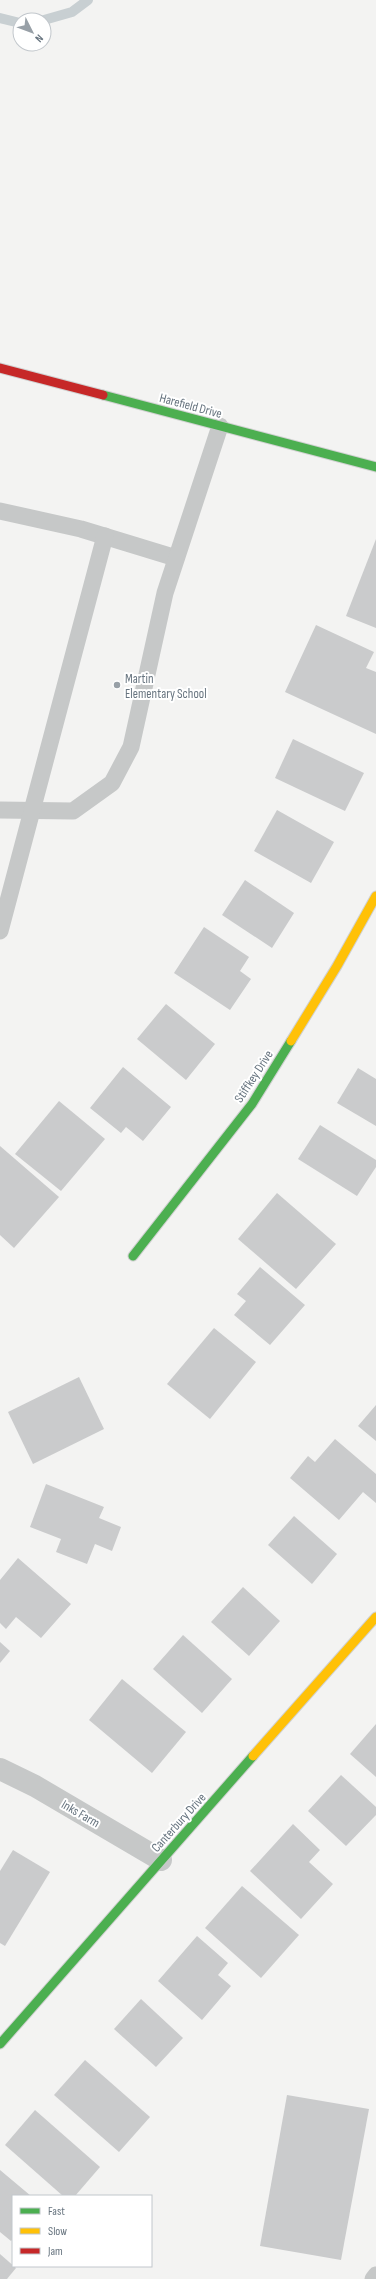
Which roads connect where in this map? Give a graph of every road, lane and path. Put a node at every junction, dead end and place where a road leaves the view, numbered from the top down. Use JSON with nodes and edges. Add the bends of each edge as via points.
{"nodes":[{"id":1,"x":0,"y":368,"type":"edge"},
{"id":2,"x":220,"y":426,"type":"junction"},
{"id":3,"x":376,"y":467,"type":"edge"},
{"id":4,"x":1,"y":515,"type":"edge"},
{"id":5,"x":105,"y":536,"type":"junction"},
{"id":6,"x":176,"y":558,"type":"junction"},
{"id":7,"x":0,"y":810,"type":"edge"},
{"id":8,"x":31,"y":810,"type":"junction"},
{"id":9,"x":376,"y":896,"type":"edge"},
{"id":10,"x":0,"y":931,"type":"edge"},
{"id":11,"x":133,"y":1256,"type":"dead end"},
{"id":12,"x":376,"y":1617,"type":"edge"},
{"id":13,"x":0,"y":1768,"type":"edge"},
{"id":14,"x":161,"y":1860,"type":"junction"},
{"id":15,"x":0,"y":2044,"type":"edge"},
{"id":16,"x":376,"y":2275,"type":"edge"},
{"id":17,"x":373,"y":2279,"type":"edge"}],
"edges":[{"from":1,"to":2,"type":"street","name":"Harefield Drive"},
{"from":2,"to":3,"type":"street","name":"Harefield Drive"},
{"from":2,"to":6,"type":"lane"},
{"from":4,"to":5,"type":"lane"},
{"from":5,"to":6,"type":"lane"},
{"from":5,"to":8,"type":"lane"},
{"from":6,"to":8,"type":"lane","via":[[165,593],[131,747],[112,783],[73,811]]},
{"from":7,"to":8,"type":"lane"},
{"from":8,"to":10,"type":"lane"},
{"from":9,"to":11,"type":"street","name":"Stiffkey Drive","via":[[337,966],[252,1104]]},
{"from":12,"to":14,"type":"street","name":"Canterbury Drive"},
{"from":13,"to":14,"type":"street","name":"Inks Farm"},
{"from":14,"to":15,"type":"street","name":"Canterbury Drive"},
{"from":16,"to":17,"type":"lane"}]}
